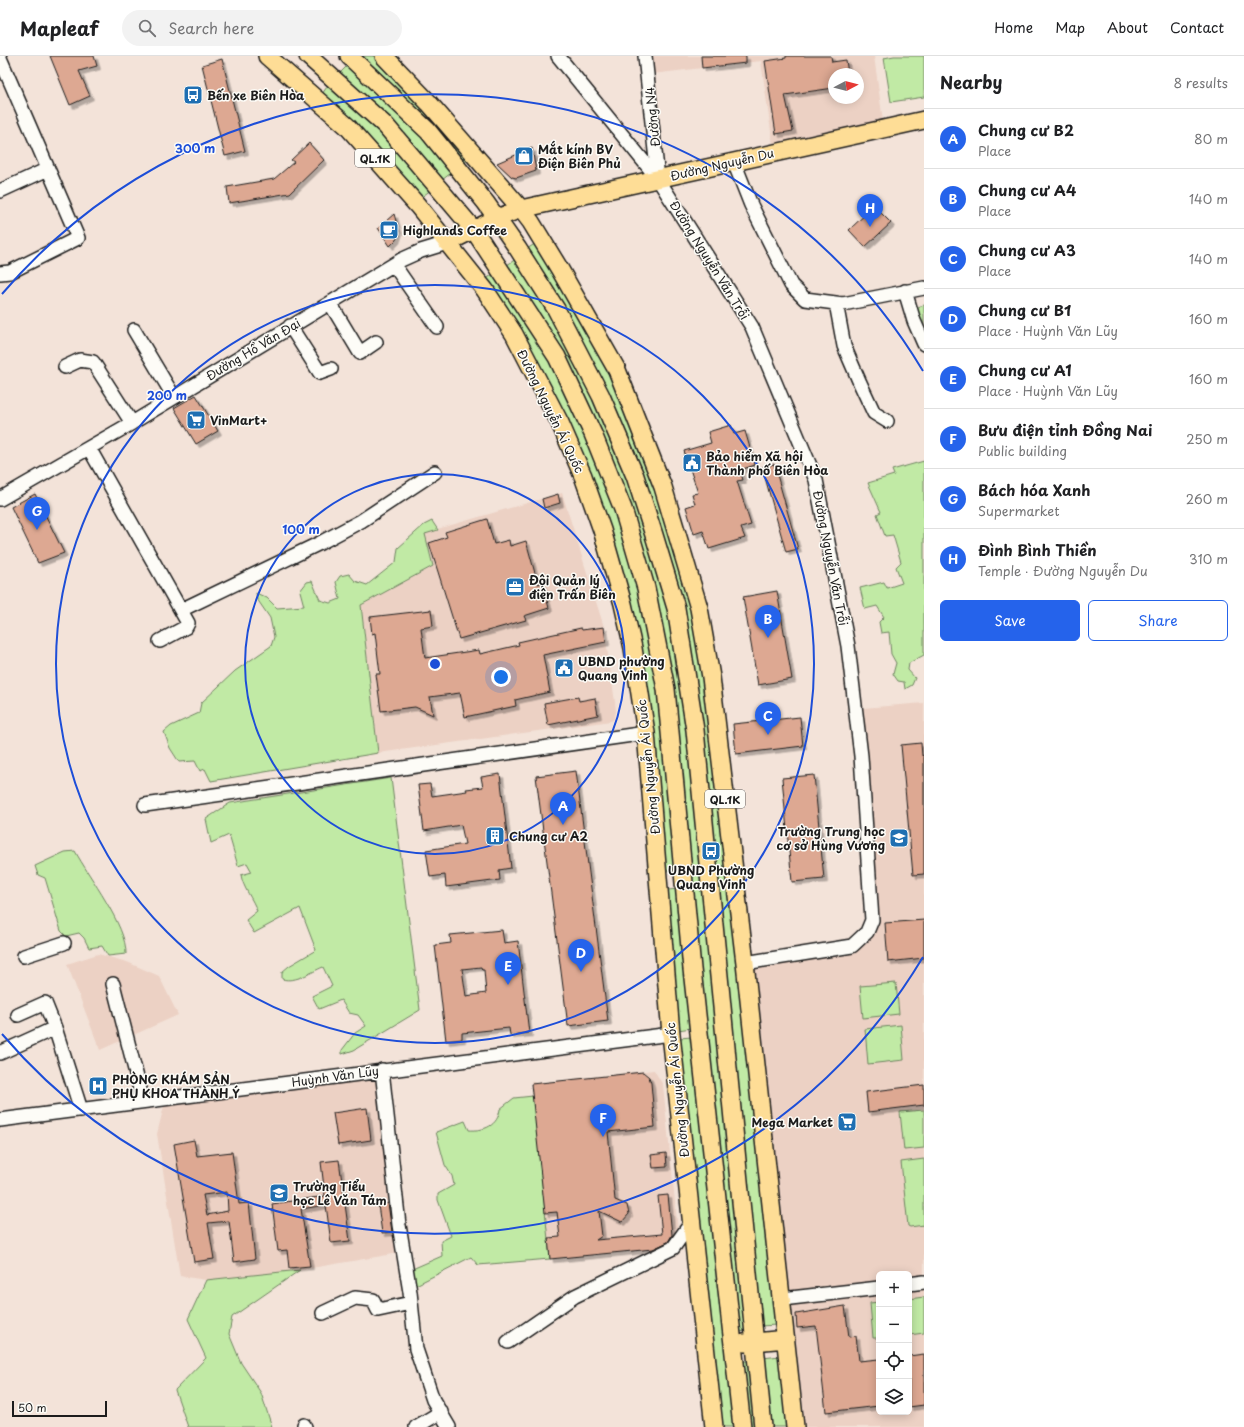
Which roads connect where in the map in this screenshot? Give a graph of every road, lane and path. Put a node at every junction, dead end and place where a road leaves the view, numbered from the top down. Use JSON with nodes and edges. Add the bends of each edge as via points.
{"nodes":[{"id":1,"x":267,"y":56,"type":"edge"},
{"id":2,"x":309,"y":56,"type":"edge"},
{"id":3,"x":349,"y":56,"type":"edge"},
{"id":4,"x":384,"y":56,"type":"edge"},
{"id":5,"x":558,"y":56,"type":"edge"},
{"id":6,"x":645,"y":56,"type":"edge"},
{"id":7,"x":0,"y":58,"type":"edge"},
{"id":8,"x":296,"y":80,"type":"junction"},
{"id":9,"x":924,"y":120,"type":"edge"},
{"id":10,"x":734,"y":162,"type":"junction"},
{"id":11,"x":48,"y":168,"type":"junction"},
{"id":12,"x":658,"y":179,"type":"junction"},
{"id":13,"x":0,"y":190,"type":"edge"},
{"id":14,"x":521,"y":209,"type":"junction"},
{"id":15,"x":497,"y":218,"type":"junction"},
{"id":16,"x":474,"y":230,"type":"junction"},
{"id":17,"x":447,"y":243,"type":"junction"},
{"id":18,"x":394,"y":265,"type":"junction"},
{"id":19,"x":0,"y":272,"type":"edge"},
{"id":20,"x":924,"y":288,"type":"edge"},
{"id":21,"x":905,"y":291,"type":"junction"},
{"id":22,"x":330,"y":303,"type":"junction"},
{"id":23,"x":836,"y":303,"type":"junction"},
{"id":24,"x":290,"y":326,"type":"junction"},
{"id":25,"x":436,"y":328,"type":"dead end"},
{"id":26,"x":134,"y":330,"type":"dead end"},
{"id":27,"x":376,"y":342,"type":"dead end"},
{"id":28,"x":924,"y":344,"type":"edge"},
{"id":29,"x":65,"y":367,"type":"dead end"},
{"id":30,"x":331,"y":369,"type":"dead end"},
{"id":31,"x":174,"y":397,"type":"junction"},
{"id":32,"x":887,"y":421,"type":"dead end"},
{"id":33,"x":132,"y":423,"type":"junction"},
{"id":34,"x":89,"y":448,"type":"junction"},
{"id":35,"x":435,"y":472,"type":"dead end"},
{"id":36,"x":0,"y":499,"type":"edge"},
{"id":37,"x":181,"y":610,"type":"junction"},
{"id":38,"x":160,"y":641,"type":"dead end"},
{"id":39,"x":646,"y":733,"type":"junction"},
{"id":40,"x":145,"y":805,"type":"dead end"},
{"id":41,"x":684,"y":878,"type":"junction"},
{"id":42,"x":659,"y":880,"type":"junction"},
{"id":43,"x":64,"y":942,"type":"dead end"},
{"id":44,"x":24,"y":956,"type":"dead end"},
{"id":45,"x":744,"y":963,"type":"junction"},
{"id":46,"x":113,"y":984,"type":"dead end"},
{"id":47,"x":18,"y":1015,"type":"dead end"},
{"id":48,"x":55,"y":1028,"type":"junction"},
{"id":49,"x":698,"y":1032,"type":"junction"},
{"id":50,"x":671,"y":1034,"type":"junction"},
{"id":51,"x":0,"y":1053,"type":"edge"},
{"id":52,"x":382,"y":1070,"type":"junction"},
{"id":53,"x":143,"y":1102,"type":"junction"},
{"id":54,"x":81,"y":1110,"type":"junction"},
{"id":55,"x":0,"y":1120,"type":"edge"},
{"id":56,"x":691,"y":1223,"type":"junction"},
{"id":57,"x":924,"y":1282,"type":"edge"},
{"id":58,"x":912,"y":1284,"type":"edge"},
{"id":59,"x":876,"y":1288,"type":"edge"},
{"id":60,"x":782,"y":1299,"type":"junction"},
{"id":61,"x":411,"y":1303,"type":"junction"},
{"id":62,"x":323,"y":1313,"type":"dead end"},
{"id":63,"x":786,"y":1339,"type":"junction"},
{"id":64,"x":508,"y":1342,"type":"dead end"},
{"id":65,"x":754,"y":1342,"type":"junction"},
{"id":66,"x":733,"y":1344,"type":"junction"},
{"id":67,"x":441,"y":1412,"type":"junction"},
{"id":68,"x":416,"y":1427,"type":"edge"},
{"id":69,"x":449,"y":1427,"type":"edge"},
{"id":70,"x":714,"y":1427,"type":"edge"},
{"id":71,"x":742,"y":1427,"type":"edge"},
{"id":72,"x":763,"y":1427,"type":"edge"},
{"id":73,"x":795,"y":1427,"type":"edge"}],
"edges":[{"from":1,"to":8,"type":"main road","name":"Đường Nguyễn Ái Quốc","number":"QL.1K"},
{"from":2,"to":8,"type":"main road"},
{"from":2,"to":16,"type":"main road","name":"Đường Nguyễn Ái Quốc","number":"QL.1K","via":[[386,126]]},
{"from":3,"to":15,"type":"main road","number":"QL.1K","via":[[428,131]]},
{"from":4,"to":14,"type":"main road","number":"QL.1K","via":[[429,103]]},
{"from":5,"to":12,"type":"street","name":"Đường Nguyễn Văn Trỗi"},
{"from":6,"to":12,"type":"street","name":"Đường N4"},
{"from":7,"to":11,"type":"street"},
{"from":8,"to":17,"type":"main road","name":"Đường Nguyễn Ái Quốc","number":"QL.1K","via":[[347,126]]},
{"from":9,"to":10,"type":"main road","name":"Đường Nguyễn Du"},
{"from":10,"to":12,"type":"main road","name":"Đường Nguyễn Du"},
{"from":10,"to":23,"type":"street","via":[[751,205],[791,285],[805,300]]},
{"from":11,"to":13,"type":"street"},
{"from":11,"to":19,"type":"street","via":[[78,238],[10,272]]},
{"from":12,"to":14,"type":"main road","name":"Đường Nguyễn Du"},
{"from":12,"to":45,"type":"street","name":"Đường Nguyễn Văn Trỗi","via":[[752,327],[816,480],[848,646],[859,741],[872,920],[867,932],[852,946]]},
{"from":14,"to":15,"type":"main road","name":"Đường Nguyễn Du"},
{"from":14,"to":45,"type":"main road","number":"QL.1K","via":[[559,268],[617,370],[663,487],[686,560],[699,608],[711,677]]},
{"from":15,"to":16,"type":"main road","name":"Đường Nguyễn Du"},
{"from":15,"to":65,"type":"main road","number":"QL.1K","via":[[556,309],[601,396],[634,476],[676,608],[695,730]]},
{"from":16,"to":17,"type":"main road","name":"Đường Nguyễn Du"},
{"from":16,"to":41,"type":"main road","name":"Đường Nguyễn Ái Quốc","number":"QL.1K","via":[[557,357],[593,434],[623,509],[646,588],[666,689]]},
{"from":17,"to":18,"type":"street","name":"Đường Hồ Văn Đại","via":[[420,250]]},
{"from":17,"to":39,"type":"main road","name":"Đường Nguyễn Ái Quốc","number":"QL.1K","via":[[485,290],[514,334],[560,423],[583,476],[602,530],[623,604],[633,648]]},
{"from":18,"to":22,"type":"street","name":"Đường Hồ Văn Đại"},
{"from":18,"to":25,"type":"street"},
{"from":20,"to":21,"type":"street"},
{"from":21,"to":23,"type":"street","via":[[842,304]]},
{"from":21,"to":28,"type":"street"},
{"from":22,"to":24,"type":"street","name":"Đường Hồ Văn Đại"},
{"from":22,"to":27,"type":"street","via":[[360,353]]},
{"from":23,"to":32,"type":"street","via":[[844,346],[857,377],[874,413]]},
{"from":24,"to":30,"type":"street","via":[[320,373]]},
{"from":24,"to":31,"type":"street","name":"Đường Hồ Văn Đại"},
{"from":26,"to":31,"type":"street"},
{"from":29,"to":33,"type":"street","via":[[80,360],[93,362]]},
{"from":31,"to":33,"type":"street","name":"Đường Hồ Văn Đại"},
{"from":33,"to":34,"type":"street","name":"Đường Hồ Văn Đại"},
{"from":34,"to":36,"type":"street","name":"Đường Hồ Văn Đại"},
{"from":34,"to":37,"type":"street"},
{"from":35,"to":37,"type":"street","via":[[361,521]]},
{"from":37,"to":38,"type":"street","via":[[188,626]]},
{"from":39,"to":40,"type":"street"},
{"from":39,"to":42,"type":"main road","name":"Đường Nguyễn Ái Quốc","number":"QL.1K"},
{"from":41,"to":42,"type":"main road"},
{"from":41,"to":49,"type":"main road","name":"Đường Nguyễn Ái Quốc","number":"QL.1K"},
{"from":42,"to":50,"type":"main road","name":"Đường Nguyễn Ái Quốc","number":"QL.1K"},
{"from":43,"to":44,"type":"street"},
{"from":45,"to":60,"type":"main road","number":"QL.1K"},
{"from":46,"to":53,"type":"street"},
{"from":47,"to":48,"type":"street","via":[[45,1003]]},
{"from":48,"to":51,"type":"street"},
{"from":48,"to":54,"type":"street"},
{"from":49,"to":50,"type":"main road"},
{"from":49,"to":66,"type":"main road","name":"Đường Nguyễn Ái Quốc","number":"QL.1K"},
{"from":50,"to":52,"type":"street","name":"Huỳnh Văn Lũy"},
{"from":50,"to":56,"type":"main road","name":"Đường Nguyễn Ái Quốc","number":"QL.1K"},
{"from":52,"to":53,"type":"street","name":"Huỳnh Văn Lũy"},
{"from":52,"to":61,"type":"street","via":[[397,1210]]},
{"from":53,"to":54,"type":"street","name":"Huỳnh Văn Lũy"},
{"from":54,"to":55,"type":"street","name":"Huỳnh Văn Lũy"},
{"from":56,"to":64,"type":"street","via":[[674,1248],[575,1296]]},
{"from":56,"to":70,"type":"main road","name":"Đường Nguyễn Ái Quốc","number":"QL.1K"},
{"from":57,"to":58,"type":"street"},
{"from":59,"to":60,"type":"street"},
{"from":60,"to":63,"type":"main road","number":"QL.1K"},
{"from":61,"to":62,"type":"street","via":[[380,1310],[373,1300],[357,1298]]},
{"from":61,"to":67,"type":"street","via":[[416,1349],[424,1376]]},
{"from":63,"to":65,"type":"main road"},
{"from":63,"to":73,"type":"main road","number":"QL.1K"},
{"from":65,"to":66,"type":"main road"},
{"from":65,"to":72,"type":"main road","number":"QL.1K"},
{"from":66,"to":71,"type":"main road","name":"Đường Nguyễn Ái Quốc","number":"QL.1K"},
{"from":67,"to":68,"type":"street"},
{"from":67,"to":69,"type":"street"}]}
